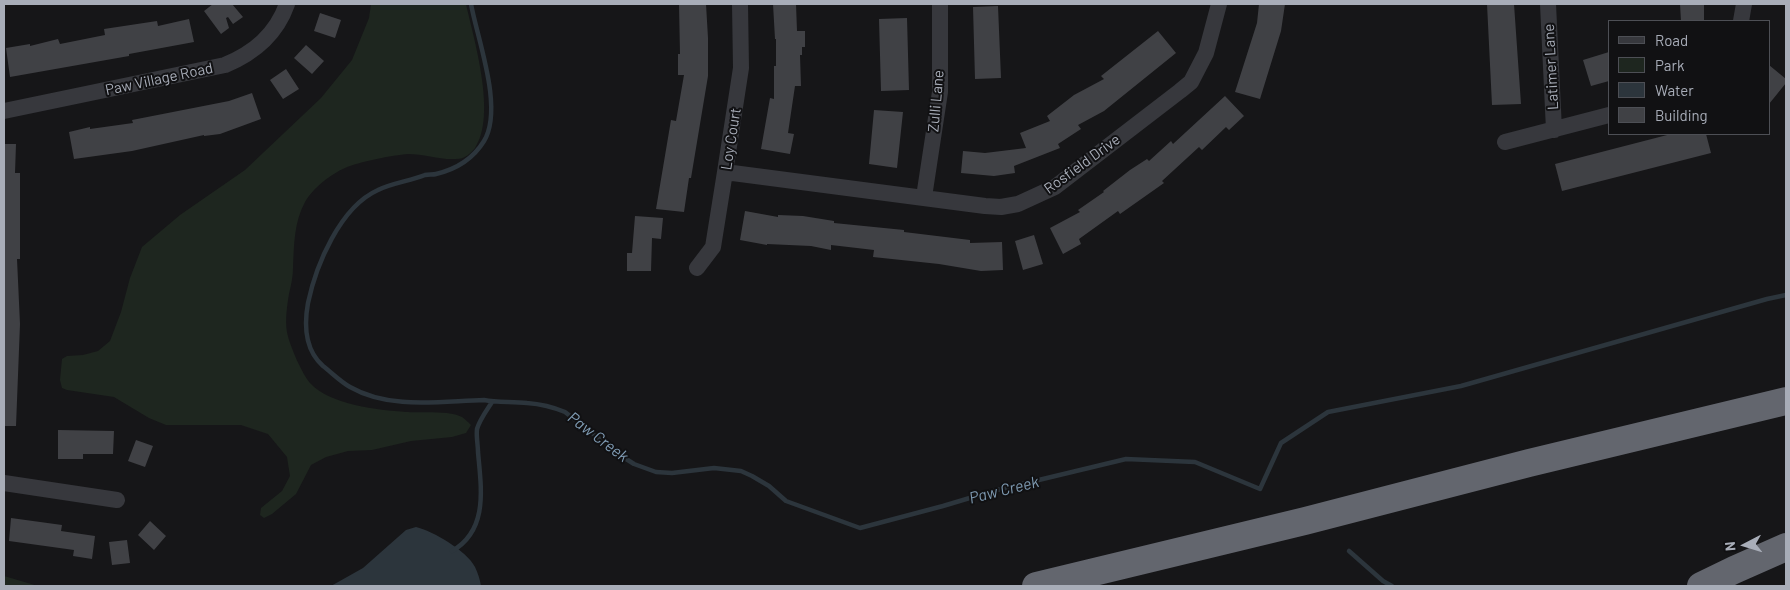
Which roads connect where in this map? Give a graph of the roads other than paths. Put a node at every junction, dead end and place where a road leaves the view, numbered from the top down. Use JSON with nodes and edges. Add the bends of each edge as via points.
{"nodes":[{"id":1,"x":287,"y":4,"type":"edge"},
{"id":2,"x":740,"y":4,"type":"edge"},
{"id":3,"x":940,"y":4,"type":"edge"},
{"id":4,"x":1219,"y":4,"type":"edge"},
{"id":5,"x":1548,"y":4,"type":"edge"},
{"id":6,"x":1744,"y":4,"type":"edge"},
{"id":7,"x":1741,"y":20,"type":"edge"},
{"id":8,"x":4,"y":112,"type":"edge"},
{"id":9,"x":1608,"y":115,"type":"edge"},
{"id":10,"x":1554,"y":130,"type":"junction"},
{"id":11,"x":1506,"y":142,"type":"dead end"},
{"id":12,"x":726,"y":172,"type":"junction"},
{"id":13,"x":924,"y":197,"type":"junction"},
{"id":14,"x":697,"y":268,"type":"dead end"},
{"id":15,"x":1786,"y":401,"type":"edge"},
{"id":16,"x":4,"y":483,"type":"edge"},
{"id":17,"x":117,"y":500,"type":"dead end"},
{"id":18,"x":1786,"y":546,"type":"edge"},
{"id":19,"x":1036,"y":586,"type":"edge"},
{"id":20,"x":1701,"y":586,"type":"edge"}],
"edges":[{"from":1,"to":8,"type":"street","name":"Paw Village Road","via":[[269,37],[244,57],[225,65]]},
{"from":2,"to":12,"type":"street","name":"Loy Court","via":[[741,68]]},
{"from":3,"to":13,"type":"street","name":"Zulli Lane","via":[[940,92]]},
{"from":4,"to":13,"type":"street","name":"Rosfield Drive","via":[[1206,53],[1191,82],[1054,187],[1026,201],[1001,207]]},
{"from":5,"to":10,"type":"street","name":"Latimer Lane"},
{"from":6,"to":7,"type":"street"},
{"from":9,"to":10,"type":"street"},
{"from":10,"to":11,"type":"street"},
{"from":12,"to":13,"type":"street","name":"Rosfield Drive"},
{"from":12,"to":14,"type":"street","name":"Loy Court","via":[[713,247]]},
{"from":15,"to":19,"type":"highway"},
{"from":16,"to":17,"type":"street"},
{"from":18,"to":20,"type":"highway"}]}
